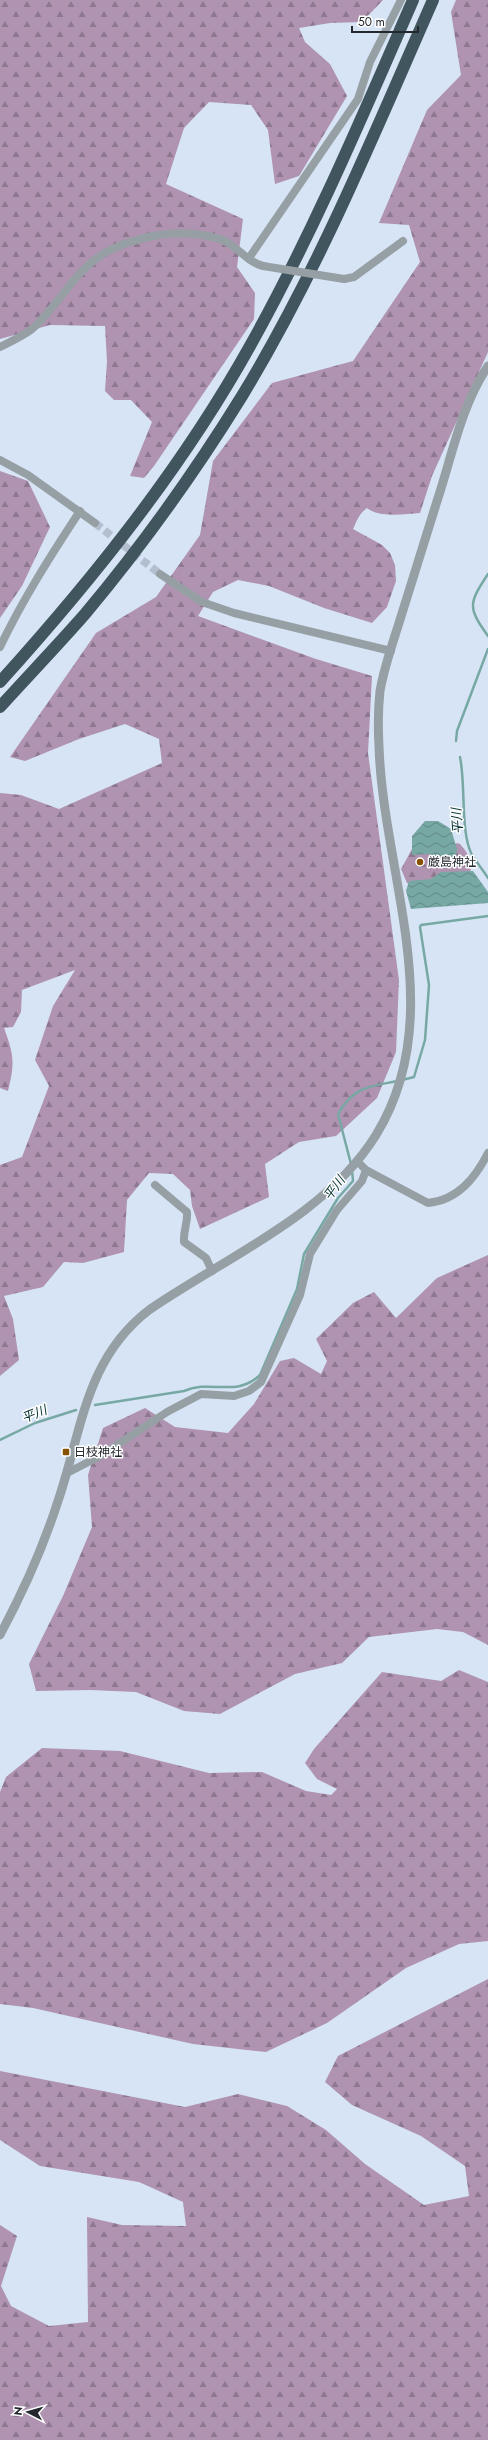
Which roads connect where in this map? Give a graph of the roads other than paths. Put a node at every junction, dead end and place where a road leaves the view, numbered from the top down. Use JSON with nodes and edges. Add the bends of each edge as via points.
{"nodes":[{"id":1,"x":401,"y":0,"type":"edge"},
{"id":2,"x":413,"y":0,"type":"edge"},
{"id":3,"x":433,"y":0,"type":"edge"},
{"id":4,"x":403,"y":241,"type":"dead end"},
{"id":5,"x":249,"y":258,"type":"junction"},
{"id":6,"x":0,"y":347,"type":"edge"},
{"id":7,"x":488,"y":366,"type":"edge"},
{"id":8,"x":0,"y":460,"type":"edge"},
{"id":9,"x":80,"y":511,"type":"junction"},
{"id":10,"x":95,"y":523,"type":"tunnel mouth"},
{"id":11,"x":160,"y":574,"type":"tunnel mouth"},
{"id":12,"x":0,"y":648,"type":"edge"},
{"id":13,"x":391,"y":651,"type":"junction"},
{"id":14,"x":0,"y":682,"type":"edge"},
{"id":15,"x":0,"y":707,"type":"edge"},
{"id":16,"x":488,"y":1153,"type":"edge"},
{"id":17,"x":354,"y":1165,"type":"junction"},
{"id":18,"x":366,"y":1170,"type":"junction"},
{"id":19,"x":155,"y":1185,"type":"dead end"},
{"id":20,"x":212,"y":1271,"type":"junction"},
{"id":21,"x":67,"y":1473,"type":"junction"},
{"id":22,"x":0,"y":1635,"type":"edge"}],
"edges":[{"from":1,"to":5,"type":"street","via":[[370,62],[358,99]]},
{"from":2,"to":14,"type":"highway","via":[[320,207],[250,347],[160,486],[102,563]]},
{"from":3,"to":15,"type":"highway","via":[[322,250],[242,395],[207,450],[131,556],[85,613]]},
{"from":4,"to":5,"type":"street","bridge":true,"via":[[354,277],[344,279],[263,266]]},
{"from":5,"to":6,"type":"street","via":[[227,242],[208,236],[185,234],[158,235],[112,248],[93,261],[31,330]]},
{"from":7,"to":13,"type":"street","via":[[464,415]]},
{"from":8,"to":9,"type":"street","via":[[28,475]]},
{"from":9,"to":10,"type":"street"},
{"from":9,"to":12,"type":"street","via":[[43,568]]},
{"from":11,"to":13,"type":"street","via":[[202,602],[234,613]]},
{"from":13,"to":17,"type":"street","via":[[381,690],[379,745],[412,999],[409,1039],[399,1086],[375,1136]]},
{"from":16,"to":18,"type":"street","via":[[480,1169],[466,1186],[451,1198],[438,1202],[428,1203]]},
{"from":17,"to":18,"type":"street"},
{"from":17,"to":20,"type":"street","via":[[306,1208]]},
{"from":18,"to":21,"type":"street","via":[[362,1182],[337,1210],[310,1254],[300,1295],[261,1382],[249,1391],[234,1396],[201,1394],[167,1412],[100,1456]]},
{"from":19,"to":20,"type":"street","via":[[187,1212],[184,1242],[206,1258]]},
{"from":20,"to":21,"type":"street","via":[[149,1310],[134,1322],[112,1347],[93,1382]]},
{"from":21,"to":22,"type":"street","via":[[38,1557]]}]}
